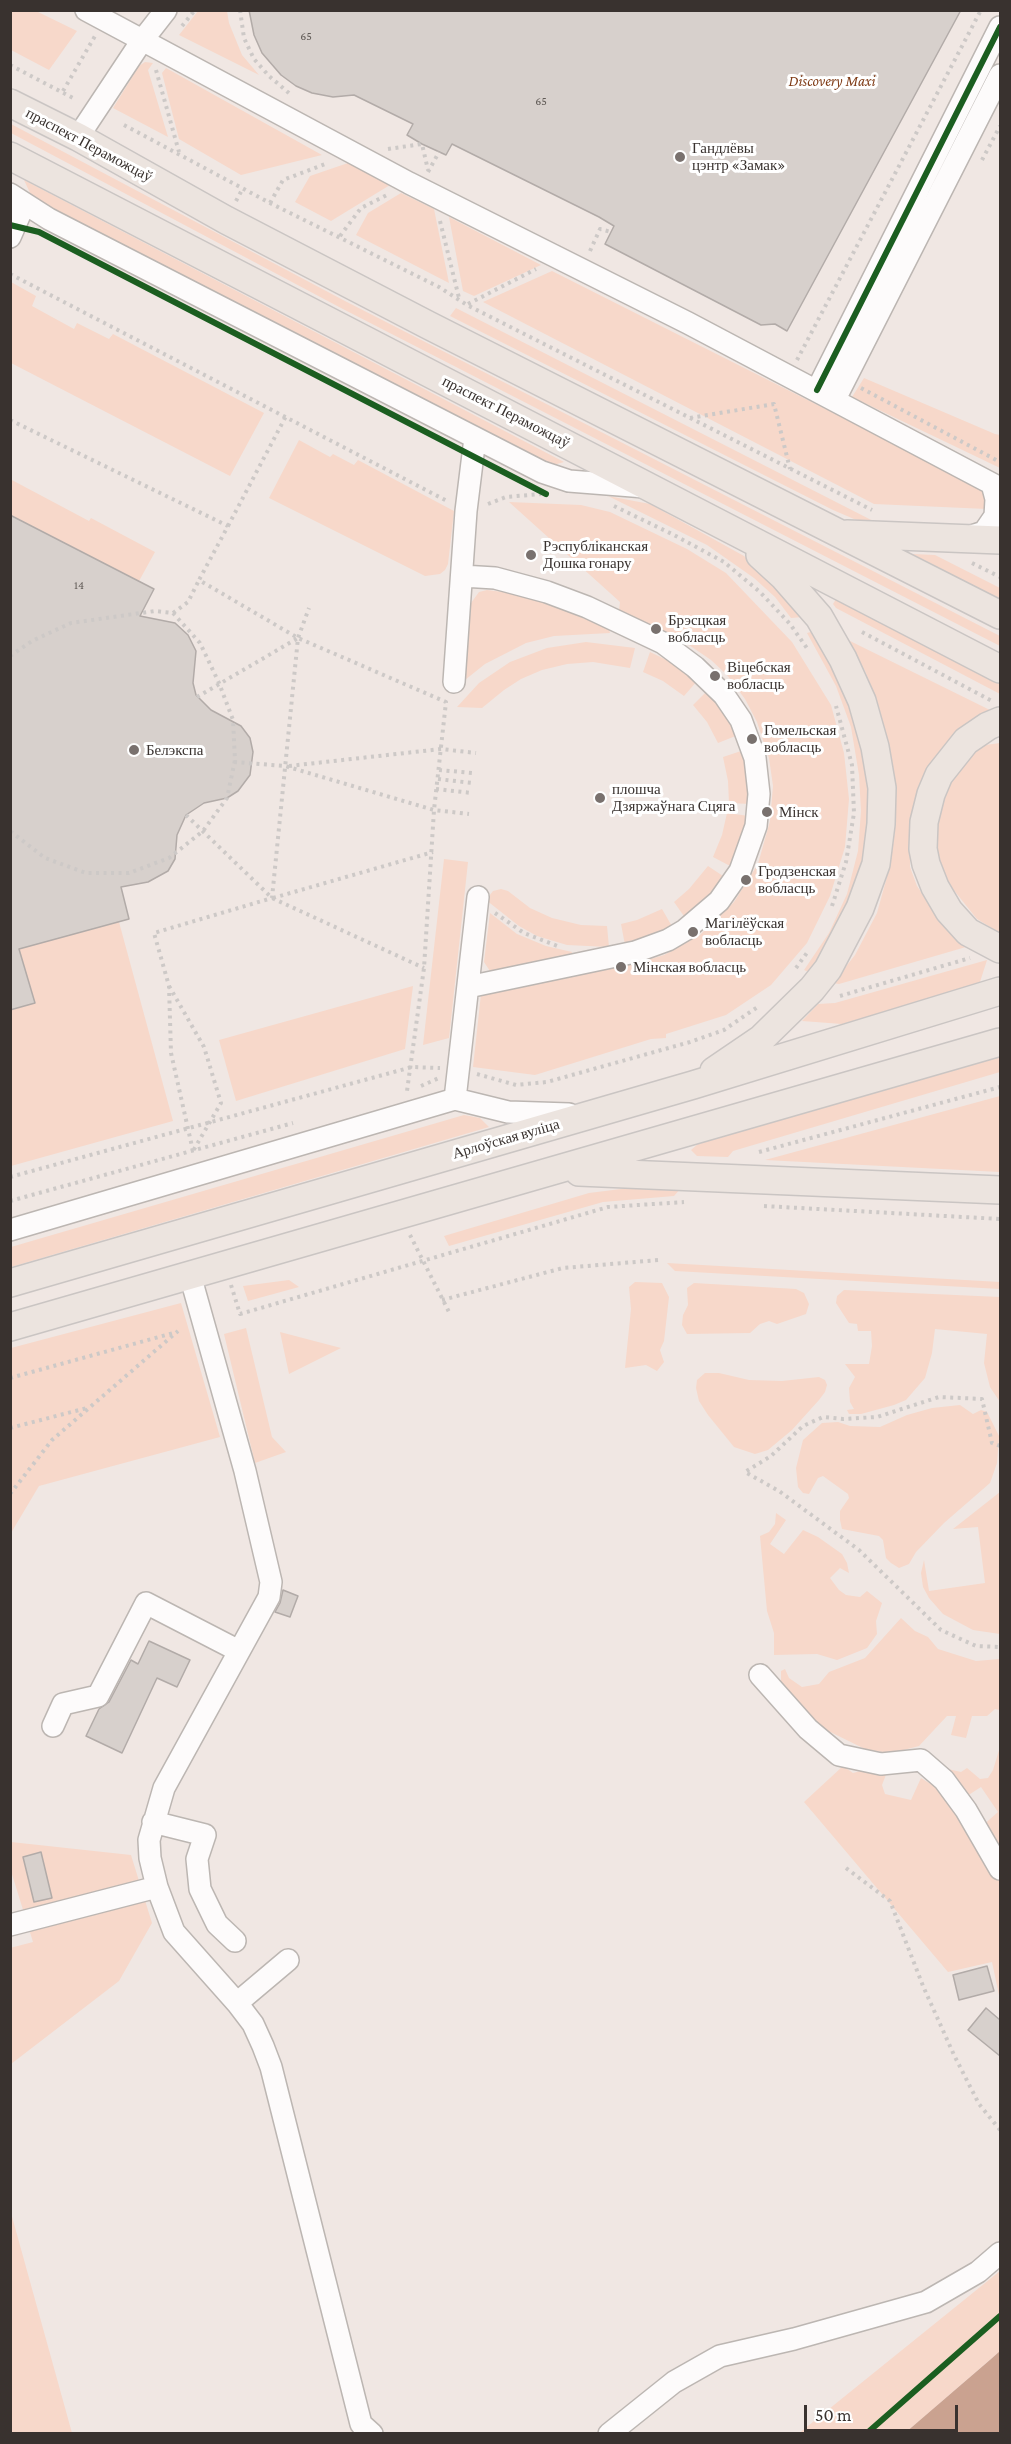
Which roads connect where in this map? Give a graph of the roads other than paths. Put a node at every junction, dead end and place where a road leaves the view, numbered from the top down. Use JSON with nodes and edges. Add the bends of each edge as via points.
{"nodes":[{"id":1,"x":166,"y":10,"type":"edge"},
{"id":2,"x":95,"y":15,"type":"edge"},
{"id":3,"x":999,"y":32,"type":"edge"},
{"id":4,"x":141,"y":42,"type":"junction"},
{"id":5,"x":1000,"y":75,"type":"edge"},
{"id":6,"x":10,"y":103,"type":"edge"},
{"id":7,"x":78,"y":137,"type":"junction"},
{"id":8,"x":10,"y":156,"type":"edge"},
{"id":9,"x":17,"y":200,"type":"edge"},
{"id":10,"x":10,"y":237,"type":"edge"},
{"id":11,"x":826,"y":395,"type":"junction"},
{"id":12,"x":475,"y":438,"type":"junction"},
{"id":13,"x":996,"y":486,"type":"edge"},
{"id":14,"x":650,"y":487,"type":"junction"},
{"id":15,"x":735,"y":532,"type":"junction"},
{"id":16,"x":837,"y":533,"type":"junction"},
{"id":17,"x":966,"y":538,"type":"junction"},
{"id":18,"x":1000,"y":540,"type":"edge"},
{"id":19,"x":462,"y":576,"type":"junction"},
{"id":20,"x":1000,"y":615,"type":"edge"},
{"id":21,"x":1000,"y":669,"type":"edge"},
{"id":22,"x":454,"y":682,"type":"dead end"},
{"id":23,"x":1000,"y":722,"type":"edge"},
{"id":24,"x":477,"y":897,"type":"road end"},
{"id":25,"x":988,"y":953,"type":"edge"},
{"id":26,"x":468,"y":987,"type":"junction"},
{"id":27,"x":1000,"y":991,"type":"edge"},
{"id":28,"x":1000,"y":1042,"type":"edge"},
{"id":29,"x":693,"y":1085,"type":"junction"},
{"id":30,"x":455,"y":1099,"type":"junction"},
{"id":31,"x":593,"y":1114,"type":"junction"},
{"id":32,"x":557,"y":1170,"type":"junction"},
{"id":33,"x":1000,"y":1190,"type":"edge"},
{"id":34,"x":10,"y":1230,"type":"edge"},
{"id":35,"x":178,"y":1234,"type":"junction"},
{"id":36,"x":190,"y":1275,"type":"junction"},
{"id":37,"x":10,"y":1283,"type":"edge"},
{"id":38,"x":10,"y":1327,"type":"edge"},
{"id":39,"x":239,"y":1651,"type":"junction"},
{"id":40,"x":760,"y":1675,"type":"dead end"},
{"id":41,"x":53,"y":1726,"type":"dead end"},
{"id":42,"x":153,"y":1822,"type":"junction"},
{"id":43,"x":1000,"y":1869,"type":"edge"},
{"id":44,"x":157,"y":1887,"type":"junction"},
{"id":45,"x":10,"y":1925,"type":"edge"},
{"id":46,"x":235,"y":1941,"type":"dead end"},
{"id":47,"x":288,"y":1960,"type":"dead end"},
{"id":48,"x":237,"y":2003,"type":"junction"},
{"id":49,"x":1000,"y":2253,"type":"edge"},
{"id":50,"x":366,"y":2430,"type":"edge"},
{"id":51,"x":609,"y":2433,"type":"edge"}],
"edges":[{"from":1,"to":4,"type":"street"},
{"from":2,"to":4,"type":"street"},
{"from":3,"to":11,"type":"street"},
{"from":4,"to":7,"type":"street"},
{"from":4,"to":11,"type":"street"},
{"from":5,"to":11,"type":"street"},
{"from":6,"to":7,"type":"main road","name":"праспект Пераможцаў"},
{"from":7,"to":16,"type":"main road","name":"праспект Пераможцаў","via":[[226,220]]},
{"from":8,"to":14,"type":"main road","name":"праспект Пераможцаў"},
{"from":9,"to":10,"type":"street"},
{"from":9,"to":12,"type":"street"},
{"from":11,"to":13,"type":"street"},
{"from":12,"to":14,"type":"street","via":[[570,481]]},
{"from":12,"to":19,"type":"street"},
{"from":13,"to":17,"type":"street","via":[[995,516],[984,532]]},
{"from":14,"to":15,"type":"main road","name":"праспект Пераможцаў"},
{"from":15,"to":21,"type":"main road","name":"праспект Пераможцаў"},
{"from":15,"to":29,"type":"main road","via":[[804,598],[843,659],[862,701],[875,747],[882,788],[881,824],[876,864],[860,908],[828,969],[761,1039]]},
{"from":16,"to":17,"type":"main road"},
{"from":16,"to":20,"type":"main road","name":"праспект Пераможцаў"},
{"from":17,"to":18,"type":"main road"},
{"from":19,"to":22,"type":"street"},
{"from":19,"to":26,"type":"street","via":[[495,578],[586,607],[663,643],[696,667],[724,695],[741,720],[755,758],[759,794],[756,826],[740,871],[719,901],[685,930],[635,952]]},
{"from":23,"to":25,"type":"main road","via":[[966,741],[939,776],[924,822],[923,849],[935,887],[949,911]]},
{"from":24,"to":26,"type":"street"},
{"from":26,"to":30,"type":"street"},
{"from":27,"to":29,"type":"main road","name":"Арлоўская вуліца"},
{"from":28,"to":32,"type":"main road"},
{"from":29,"to":31,"type":"main road","name":"Арлоўская вуліца"},
{"from":30,"to":31,"type":"street","via":[[508,1112]]},
{"from":30,"to":34,"type":"street"},
{"from":31,"to":35,"type":"main road","name":"Арлоўская вуліца"},
{"from":32,"to":33,"type":"main road"},
{"from":32,"to":36,"type":"main road"},
{"from":35,"to":36,"type":"main road"},
{"from":35,"to":37,"type":"main road","name":"Арлоўская вуліца"},
{"from":36,"to":38,"type":"main road"},
{"from":36,"to":39,"type":"street","via":[[245,1471],[271,1582],[269,1597]]},
{"from":39,"to":41,"type":"street","via":[[146,1603],[98,1696],[63,1704]]},
{"from":39,"to":42,"type":"street","via":[[164,1788]]},
{"from":40,"to":43,"type":"street","via":[[808,1729],[839,1755],[881,1764],[921,1760],[944,1780],[966,1810]]},
{"from":42,"to":44,"type":"street","via":[[150,1849]]},
{"from":42,"to":46,"type":"street","via":[[205,1835],[197,1859],[200,1889],[217,1924]]},
{"from":44,"to":45,"type":"street"},
{"from":44,"to":48,"type":"street","via":[[174,1932]]},
{"from":47,"to":48,"type":"street"},
{"from":48,"to":50,"type":"street","via":[[253,2024],[271,2067]]},
{"from":49,"to":51,"type":"street","via":[[978,2272],[927,2302],[720,2356],[674,2382]]}]}
